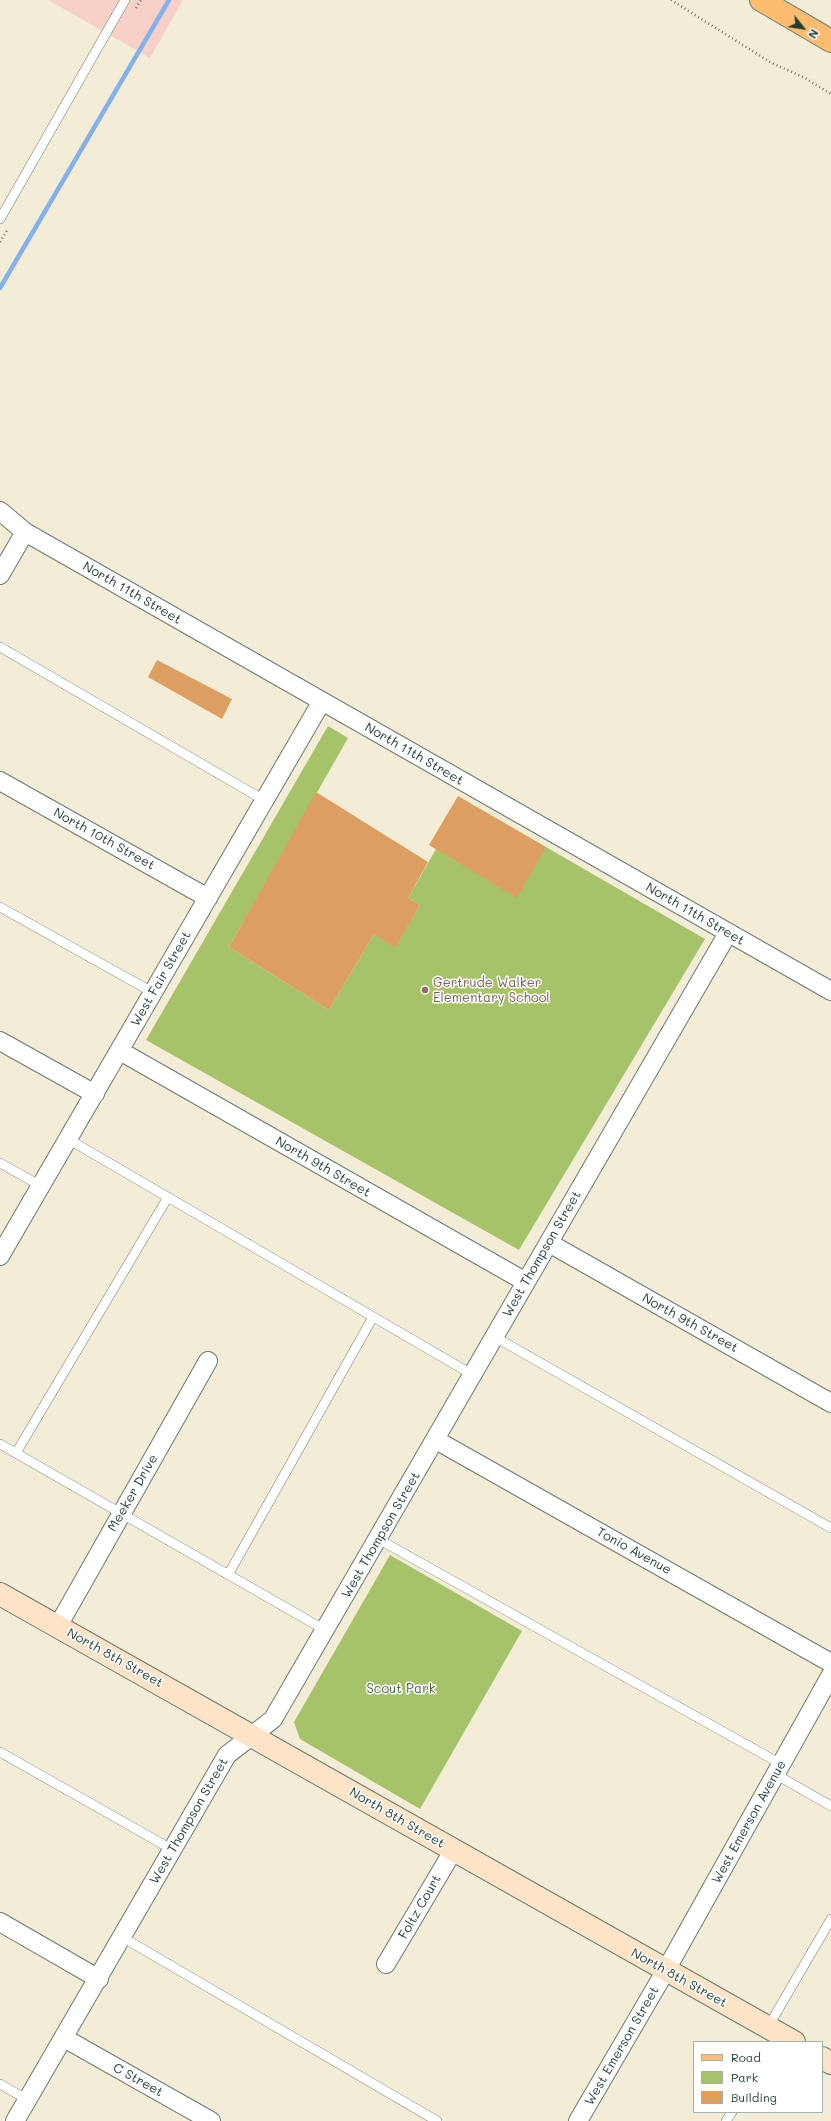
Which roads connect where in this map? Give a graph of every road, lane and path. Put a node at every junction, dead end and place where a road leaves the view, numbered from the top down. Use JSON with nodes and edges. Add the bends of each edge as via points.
{"nodes":[{"id":1,"x":125,"y":0,"type":"edge"},
{"id":2,"x":671,"y":0,"type":"edge"},
{"id":3,"x":761,"y":0,"type":"edge"},
{"id":4,"x":831,"y":40,"type":"edge"},
{"id":5,"x":831,"y":94,"type":"edge"},
{"id":6,"x":0,"y":219,"type":"edge"},
{"id":7,"x":0,"y":511,"type":"edge"},
{"id":8,"x":25,"y":532,"type":"junction"},
{"id":9,"x":0,"y":575,"type":"edge"},
{"id":10,"x":0,"y":647,"type":"edge"},
{"id":11,"x":322,"y":701,"type":"junction"},
{"id":12,"x":0,"y":781,"type":"edge"},
{"id":13,"x":264,"y":800,"type":"junction"},
{"id":14,"x":208,"y":898,"type":"junction"},
{"id":15,"x":0,"y":906,"type":"edge"},
{"id":16,"x":728,"y":933,"type":"junction"},
{"id":17,"x":831,"y":991,"type":"edge"},
{"id":18,"x":154,"y":993,"type":"junction"},
{"id":19,"x":0,"y":1041,"type":"edge"},
{"id":20,"x":120,"y":1051,"type":"junction"},
{"id":21,"x":95,"y":1094,"type":"junction"},
{"id":22,"x":68,"y":1140,"type":"junction"},
{"id":23,"x":0,"y":1163,"type":"edge"},
{"id":24,"x":41,"y":1186,"type":"junction"},
{"id":25,"x":168,"y":1197,"type":"junction"},
{"id":26,"x":549,"y":1243,"type":"junction"},
{"id":27,"x":0,"y":1256,"type":"edge"},
{"id":28,"x":526,"y":1282,"type":"junction"},
{"id":29,"x":373,"y":1317,"type":"junction"},
{"id":30,"x":495,"y":1337,"type":"junction"},
{"id":31,"x":208,"y":1360,"type":"dead end"},
{"id":32,"x":473,"y":1375,"type":"junction"},
{"id":33,"x":831,"y":1403,"type":"edge"},
{"id":34,"x":436,"y":1440,"type":"junction"},
{"id":35,"x":0,"y":1444,"type":"edge"},
{"id":36,"x":16,"y":1453,"type":"junction"},
{"id":37,"x":121,"y":1514,"type":"junction"},
{"id":38,"x":831,"y":1528,"type":"edge"},
{"id":39,"x":378,"y":1539,"type":"junction"},
{"id":40,"x":228,"y":1575,"type":"junction"},
{"id":41,"x":0,"y":1594,"type":"edge"},
{"id":42,"x":58,"y":1626,"type":"junction"},
{"id":43,"x":326,"y":1630,"type":"junction"},
{"id":44,"x":831,"y":1662,"type":"edge"},
{"id":45,"x":831,"y":1674,"type":"edge"},
{"id":46,"x":252,"y":1735,"type":"junction"},
{"id":47,"x":0,"y":1752,"type":"edge"},
{"id":48,"x":778,"y":1769,"type":"junction"},
{"id":49,"x":831,"y":1806,"type":"edge"},
{"id":50,"x":173,"y":1850,"type":"junction"},
{"id":51,"x":453,"y":1851,"type":"junction"},
{"id":52,"x":831,"y":1919,"type":"edge"},
{"id":53,"x":0,"y":1922,"type":"edge"},
{"id":54,"x":122,"y":1937,"type":"junction"},
{"id":55,"x":386,"y":1964,"type":"dead end"},
{"id":56,"x":666,"y":1970,"type":"junction"},
{"id":57,"x":99,"y":1979,"type":"junction"},
{"id":58,"x":778,"y":2036,"type":"edge"},
{"id":59,"x":64,"y":2038,"type":"junction"},
{"id":60,"x":0,"y":2084,"type":"edge"},
{"id":61,"x":28,"y":2100,"type":"junction"},
{"id":62,"x":15,"y":2121,"type":"edge"},
{"id":63,"x":211,"y":2121,"type":"edge"},
{"id":64,"x":437,"y":2121,"type":"edge"},
{"id":65,"x":578,"y":2121,"type":"edge"}],
"edges":[{"from":1,"to":6,"type":"lane"},
{"from":2,"to":5,"type":"path","via":[[770,62]]},
{"from":3,"to":4,"type":"main road"},
{"from":7,"to":8,"type":"street","name":"North 11th Street"},
{"from":8,"to":9,"type":"street"},
{"from":8,"to":11,"type":"street","name":"North 11th Street"},
{"from":10,"to":13,"type":"lane"},
{"from":11,"to":13,"type":"street","name":"West Fair Street"},
{"from":11,"to":16,"type":"street","name":"North 11th Street"},
{"from":12,"to":14,"type":"street","name":"North 10th Street"},
{"from":13,"to":14,"type":"street","name":"West Fair Street"},
{"from":14,"to":18,"type":"street","name":"West Fair Street"},
{"from":15,"to":18,"type":"lane"},
{"from":16,"to":17,"type":"street","name":"North 11th Street"},
{"from":16,"to":26,"type":"street","name":"West Thompson Street"},
{"from":18,"to":20,"type":"street","name":"West Fair Street"},
{"from":19,"to":21,"type":"street"},
{"from":20,"to":21,"type":"street","name":"West Fair Street"},
{"from":20,"to":28,"type":"street","name":"North 9th Street"},
{"from":21,"to":22,"type":"street","name":"West Fair Street"},
{"from":22,"to":24,"type":"street","name":"West Fair Street"},
{"from":22,"to":25,"type":"lane"},
{"from":23,"to":24,"type":"lane"},
{"from":24,"to":27,"type":"street","name":"West Fair Street"},
{"from":25,"to":29,"type":"lane"},
{"from":25,"to":36,"type":"lane"},
{"from":26,"to":28,"type":"street","name":"West Thompson Street"},
{"from":26,"to":33,"type":"street","name":"North 9th Street"},
{"from":28,"to":30,"type":"street","name":"West Thompson Street"},
{"from":29,"to":32,"type":"lane"},
{"from":29,"to":40,"type":"lane"},
{"from":30,"to":32,"type":"street","name":"West Thompson Street"},
{"from":30,"to":38,"type":"lane"},
{"from":31,"to":37,"type":"street","name":"Meeker Drive"},
{"from":32,"to":34,"type":"street","name":"West Thompson Street"},
{"from":34,"to":39,"type":"street","name":"West Thompson Street"},
{"from":34,"to":44,"type":"street","name":"Tonio Avenue"},
{"from":35,"to":36,"type":"lane"},
{"from":36,"to":37,"type":"lane"},
{"from":37,"to":40,"type":"lane"},
{"from":37,"to":42,"type":"street","name":"Meeker Drive"},
{"from":39,"to":43,"type":"street","name":"West Thompson Street"},
{"from":39,"to":48,"type":"lane"},
{"from":40,"to":43,"type":"lane"},
{"from":41,"to":42,"type":"street","name":"North 8th Street"},
{"from":42,"to":46,"type":"street","name":"North 8th Street"},
{"from":43,"to":46,"type":"street","name":"West Thompson Street","via":[[273,1719]]},
{"from":45,"to":48,"type":"street","name":"West Emerson Avenue"},
{"from":46,"to":50,"type":"street","name":"West Thompson Street","via":[[227,1755]]},
{"from":46,"to":51,"type":"street","name":"North 8th Street"},
{"from":47,"to":50,"type":"lane"},
{"from":48,"to":49,"type":"lane"},
{"from":48,"to":56,"type":"street","name":"West Emerson Avenue"},
{"from":50,"to":54,"type":"street","name":"West Thompson Street"},
{"from":51,"to":55,"type":"street","name":"Foltz Court"},
{"from":51,"to":56,"type":"street","name":"North 8th Street"},
{"from":52,"to":58,"type":"lane"},
{"from":53,"to":57,"type":"street"},
{"from":54,"to":57,"type":"street","name":"West Thompson Street"},
{"from":54,"to":64,"type":"lane"},
{"from":56,"to":58,"type":"street","name":"North 8th Street"},
{"from":56,"to":65,"type":"street","name":"West Emerson Street"},
{"from":57,"to":59,"type":"street","name":"West Thompson Street"},
{"from":59,"to":61,"type":"street","name":"West Thompson Street"},
{"from":59,"to":63,"type":"street","name":"C Street"},
{"from":60,"to":61,"type":"lane"},
{"from":61,"to":62,"type":"street","name":"West Thompson Street"}]}
